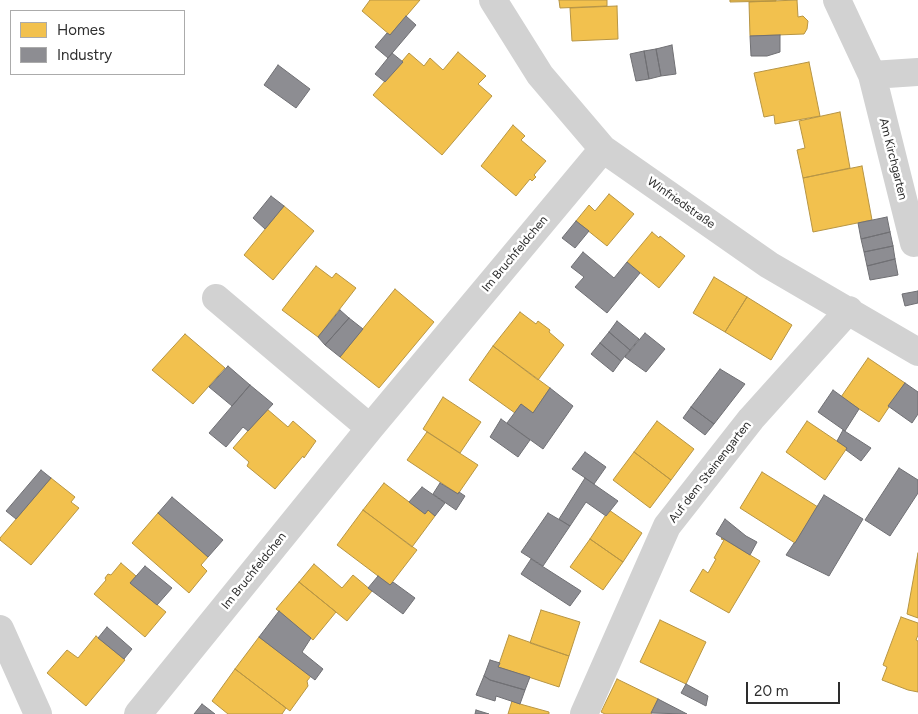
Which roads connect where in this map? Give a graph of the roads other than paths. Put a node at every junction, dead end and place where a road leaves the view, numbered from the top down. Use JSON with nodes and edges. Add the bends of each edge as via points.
{"nodes":[{"id":1,"x":494,"y":0,"type":"edge"},
{"id":2,"x":837,"y":0,"type":"edge"},
{"id":3,"x":918,"y":72,"type":"edge"},
{"id":4,"x":872,"y":75,"type":"junction"},
{"id":5,"x":603,"y":149,"type":"junction"},
{"id":6,"x":914,"y":242,"type":"dead end"},
{"id":7,"x":216,"y":298,"type":"dead end"},
{"id":8,"x":849,"y":310,"type":"junction"},
{"id":9,"x":918,"y":352,"type":"edge"},
{"id":10,"x":370,"y":428,"type":"junction"},
{"id":11,"x":0,"y":629,"type":"edge"},
{"id":12,"x":38,"y":714,"type":"edge"},
{"id":13,"x":138,"y":714,"type":"edge"},
{"id":14,"x":584,"y":714,"type":"edge"}],
"edges":[{"from":1,"to":5,"type":"street","name":"Winfriedstraße","via":[[540,75]]},
{"from":2,"to":4,"type":"street","name":"Am Kirchgarten"},
{"from":3,"to":4,"type":"street"},
{"from":4,"to":6,"type":"street","name":"Am Kirchgarten"},
{"from":5,"to":8,"type":"street","name":"Winfriedstraße","via":[[769,265]]},
{"from":5,"to":10,"type":"street","name":"Im Bruchfeldchen"},
{"from":7,"to":10,"type":"street"},
{"from":8,"to":9,"type":"street","name":"Winfriedstraße"},
{"from":8,"to":14,"type":"street","name":"Auf dem Steinengarten","via":[[751,419],[667,526]]},
{"from":10,"to":13,"type":"street","name":"Im Bruchfeldchen"},
{"from":11,"to":12,"type":"street"}]}
